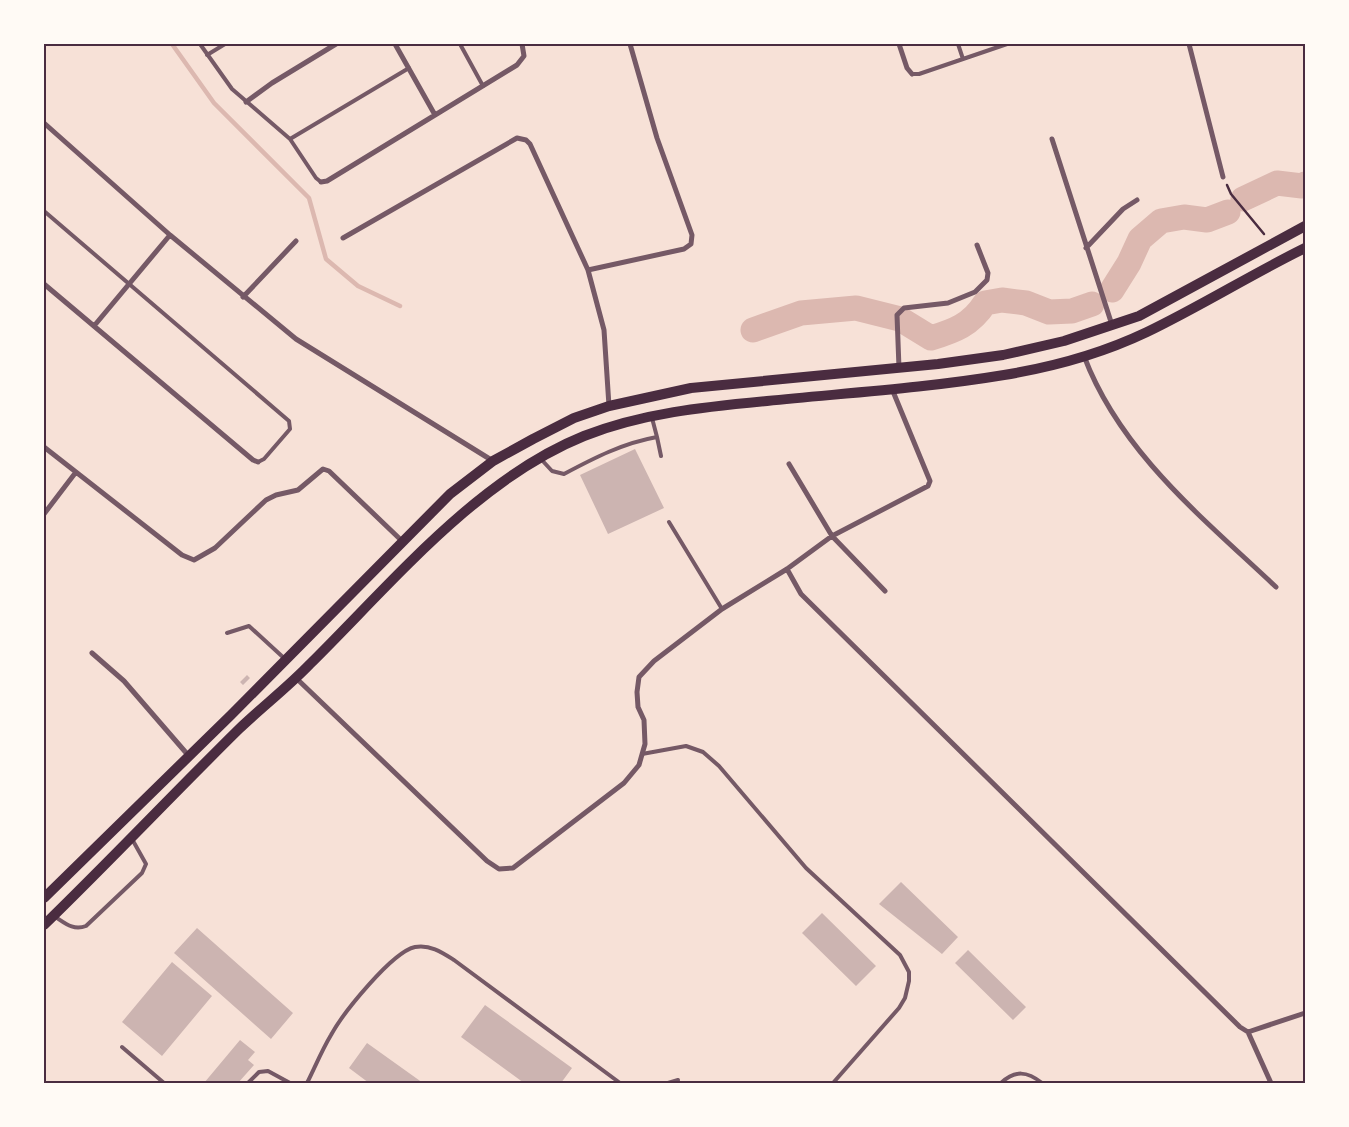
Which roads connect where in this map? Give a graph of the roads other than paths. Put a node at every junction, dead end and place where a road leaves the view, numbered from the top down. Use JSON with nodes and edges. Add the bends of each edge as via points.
{"nodes":[{"id":1,"x":200,"y":44,"type":"edge"},
{"id":2,"x":225,"y":44,"type":"edge"},
{"id":3,"x":336,"y":44,"type":"edge"},
{"id":4,"x":395,"y":44,"type":"edge"},
{"id":5,"x":460,"y":44,"type":"edge"},
{"id":6,"x":522,"y":44,"type":"edge"},
{"id":7,"x":630,"y":44,"type":"edge"},
{"id":8,"x":899,"y":44,"type":"edge"},
{"id":9,"x":958,"y":44,"type":"edge"},
{"id":10,"x":1007,"y":44,"type":"edge"},
{"id":11,"x":1189,"y":44,"type":"edge"},
{"id":12,"x":207,"y":55,"type":"junction"},
{"id":13,"x":963,"y":59,"type":"junction"},
{"id":14,"x":408,"y":68,"type":"junction"},
{"id":15,"x":912,"y":74,"type":"joint"},
{"id":16,"x":483,"y":86,"type":"junction"},
{"id":17,"x":246,"y":102,"type":"junction"},
{"id":18,"x":435,"y":115,"type":"junction"},
{"id":19,"x":44,"y":123,"type":"edge"},
{"id":20,"x":1052,"y":139,"type":"dead end"},
{"id":21,"x":290,"y":140,"type":"junction"},
{"id":22,"x":1223,"y":177,"type":"road end"},
{"id":23,"x":321,"y":182,"type":"joint"},
{"id":24,"x":1137,"y":200,"type":"dead end"},
{"id":25,"x":44,"y":211,"type":"edge"},
{"id":26,"x":1305,"y":226,"type":"edge"},
{"id":27,"x":170,"y":235,"type":"junction"},
{"id":28,"x":343,"y":238,"type":"dead end"},
{"id":29,"x":296,"y":240,"type":"dead end"},
{"id":30,"x":977,"y":245,"type":"dead end"},
{"id":31,"x":1086,"y":248,"type":"junction"},
{"id":32,"x":1304,"y":251,"type":"edge"},
{"id":33,"x":588,"y":270,"type":"junction"},
{"id":34,"x":44,"y":284,"type":"edge"},
{"id":35,"x":129,"y":284,"type":"junction"},
{"id":36,"x":243,"y":297,"type":"junction"},
{"id":37,"x":94,"y":326,"type":"junction"},
{"id":38,"x":1112,"y":326,"type":"junction"},
{"id":39,"x":1084,"y":356,"type":"junction"},
{"id":40,"x":899,"y":368,"type":"junction"},
{"id":41,"x":891,"y":389,"type":"junction"},
{"id":42,"x":609,"y":406,"type":"junction"},
{"id":43,"x":652,"y":416,"type":"junction"},
{"id":44,"x":657,"y":437,"type":"junction"},
{"id":45,"x":44,"y":447,"type":"edge"},
{"id":46,"x":661,"y":456,"type":"dead end"},
{"id":47,"x":540,"y":458,"type":"junction"},
{"id":48,"x":493,"y":461,"type":"junction"},
{"id":49,"x":258,"y":462,"type":"joint"},
{"id":50,"x":789,"y":464,"type":"dead end"},
{"id":51,"x":76,"y":472,"type":"junction"},
{"id":52,"x":44,"y":514,"type":"edge"},
{"id":53,"x":669,"y":522,"type":"dead end"},
{"id":54,"x":832,"y":536,"type":"junction"},
{"id":55,"x":402,"y":541,"type":"junction"},
{"id":56,"x":787,"y":569,"type":"junction"},
{"id":57,"x":1276,"y":587,"type":"dead end"},
{"id":58,"x":885,"y":591,"type":"dead end"},
{"id":59,"x":722,"y":609,"type":"junction"},
{"id":60,"x":227,"y":633,"type":"dead end"},
{"id":61,"x":92,"y":653,"type":"dead end"},
{"id":62,"x":285,"y":659,"type":"junction"},
{"id":63,"x":296,"y":678,"type":"junction"},
{"id":64,"x":642,"y":754,"type":"junction"},
{"id":65,"x":188,"y":755,"type":"junction"},
{"id":66,"x":132,"y":839,"type":"junction"},
{"id":67,"x":44,"y":898,"type":"edge"},
{"id":68,"x":54,"y":916,"type":"junction"},
{"id":69,"x":44,"y":925,"type":"edge"},
{"id":70,"x":1305,"y":1013,"type":"edge"},
{"id":71,"x":1248,"y":1032,"type":"junction"},
{"id":72,"x":122,"y":1047,"type":"dead end"},
{"id":73,"x":678,"y":1080,"type":"dead end"},
{"id":74,"x":164,"y":1083,"type":"edge"},
{"id":75,"x":248,"y":1083,"type":"edge"},
{"id":76,"x":290,"y":1083,"type":"edge"},
{"id":77,"x":307,"y":1083,"type":"edge"},
{"id":78,"x":620,"y":1083,"type":"edge"},
{"id":79,"x":668,"y":1083,"type":"edge"},
{"id":80,"x":833,"y":1083,"type":"edge"},
{"id":81,"x":1001,"y":1083,"type":"edge"},
{"id":82,"x":1042,"y":1083,"type":"edge"},
{"id":83,"x":1271,"y":1083,"type":"edge"}],
"edges":[{"from":1,"to":12,"type":"lane"},
{"from":2,"to":12,"type":"lane"},
{"from":3,"to":17,"type":"street"},
{"from":4,"to":14,"type":"street"},
{"from":5,"to":16,"type":"lane"},
{"from":6,"to":16,"type":"street","via":[[522,60]]},
{"from":7,"to":33,"type":"street","via":[[657,138],[692,235],[691,244],[684,249]]},
{"from":8,"to":15,"type":"street"},
{"from":9,"to":13,"type":"lane"},
{"from":10,"to":13,"type":"lane"},
{"from":11,"to":22,"type":"street"},
{"from":12,"to":17,"type":"lane"},
{"from":13,"to":15,"type":"lane"},
{"from":14,"to":18,"type":"street"},
{"from":14,"to":21,"type":"lane"},
{"from":16,"to":18,"type":"street"},
{"from":17,"to":21,"type":"lane"},
{"from":18,"to":23,"type":"street"},
{"from":19,"to":27,"type":"street"},
{"from":20,"to":31,"type":"street"},
{"from":21,"to":23,"type":"lane"},
{"from":24,"to":31,"type":"street","via":[[1123,209]]},
{"from":25,"to":35,"type":"lane"},
{"from":26,"to":38,"type":"main road","via":[[1139,316]]},
{"from":27,"to":35,"type":"street"},
{"from":27,"to":36,"type":"street"},
{"from":28,"to":33,"type":"street","via":[[522,138],[530,144]]},
{"from":29,"to":36,"type":"street"},
{"from":30,"to":40,"type":"street","via":[[988,273],[987,280],[975,292],[948,303],[904,308],[897,318]]},
{"from":31,"to":38,"type":"street"},
{"from":32,"to":39,"type":"main road","via":[[1145,333]]},
{"from":33,"to":42,"type":"street","via":[[604,330]]},
{"from":34,"to":37,"type":"street"},
{"from":35,"to":37,"type":"street"},
{"from":35,"to":49,"type":"lane","via":[[289,421],[290,429]]},
{"from":36,"to":48,"type":"street","via":[[319,354]]},
{"from":37,"to":49,"type":"street"},
{"from":38,"to":40,"type":"main road","via":[[1003,355]]},
{"from":39,"to":41,"type":"main road","via":[[1006,375]]},
{"from":39,"to":57,"type":"street","via":[[1105,404],[1126,435],[1163,478]]},
{"from":40,"to":42,"type":"main road","via":[[690,388]]},
{"from":41,"to":43,"type":"main road","via":[[693,408]]},
{"from":41,"to":54,"type":"street","via":[[930,481],[928,486]]},
{"from":42,"to":48,"type":"main road","via":[[574,418]]},
{"from":43,"to":44,"type":"lane"},
{"from":43,"to":47,"type":"main road","via":[[584,436]]},
{"from":44,"to":46,"type":"lane"},
{"from":44,"to":47,"type":"lane","via":[[607,452],[564,474],[552,471]]},
{"from":45,"to":51,"type":"street"},
{"from":47,"to":63,"type":"main road","via":[[514,472],[466,510]]},
{"from":48,"to":55,"type":"main road","via":[[450,494]]},
{"from":50,"to":54,"type":"street"},
{"from":51,"to":52,"type":"street"},
{"from":51,"to":55,"type":"street","via":[[182,555],[194,560],[215,548],[266,500],[298,490],[323,470],[329,471]]},
{"from":53,"to":59,"type":"lane"},
{"from":54,"to":56,"type":"street"},
{"from":54,"to":58,"type":"street"},
{"from":55,"to":62,"type":"main road"},
{"from":56,"to":59,"type":"street"},
{"from":56,"to":71,"type":"street","via":[[801,594]]},
{"from":59,"to":64,"type":"street","via":[[668,648],[639,677],[637,699],[644,720],[645,744]]},
{"from":60,"to":62,"type":"lane","via":[[249,626]]},
{"from":61,"to":65,"type":"street","via":[[124,681]]},
{"from":62,"to":65,"type":"main road"},
{"from":63,"to":64,"type":"street","via":[[487,861],[500,869],[513,868],[624,783],[639,765]]},
{"from":63,"to":66,"type":"main road","via":[[242,726]]},
{"from":64,"to":80,"type":"lane","via":[[686,746],[710,758],[806,868],[905,963],[910,981],[905,998]]},
{"from":65,"to":67,"type":"main road"},
{"from":66,"to":68,"type":"main road"},
{"from":66,"to":68,"type":"lane","via":[[146,864],[142,873],[86,926],[72,928]]},
{"from":68,"to":69,"type":"main road"},
{"from":70,"to":71,"type":"street"},
{"from":71,"to":83,"type":"street"},
{"from":72,"to":74,"type":"lane"},
{"from":73,"to":79,"type":"lane"},
{"from":75,"to":76,"type":"lane","via":[[259,1072],[268,1071]]},
{"from":77,"to":78,"type":"lane","via":[[331,1033],[349,1008],[395,957],[422,946],[454,960]]},
{"from":81,"to":82,"type":"lane","via":[[1014,1073],[1026,1074]]}]}
